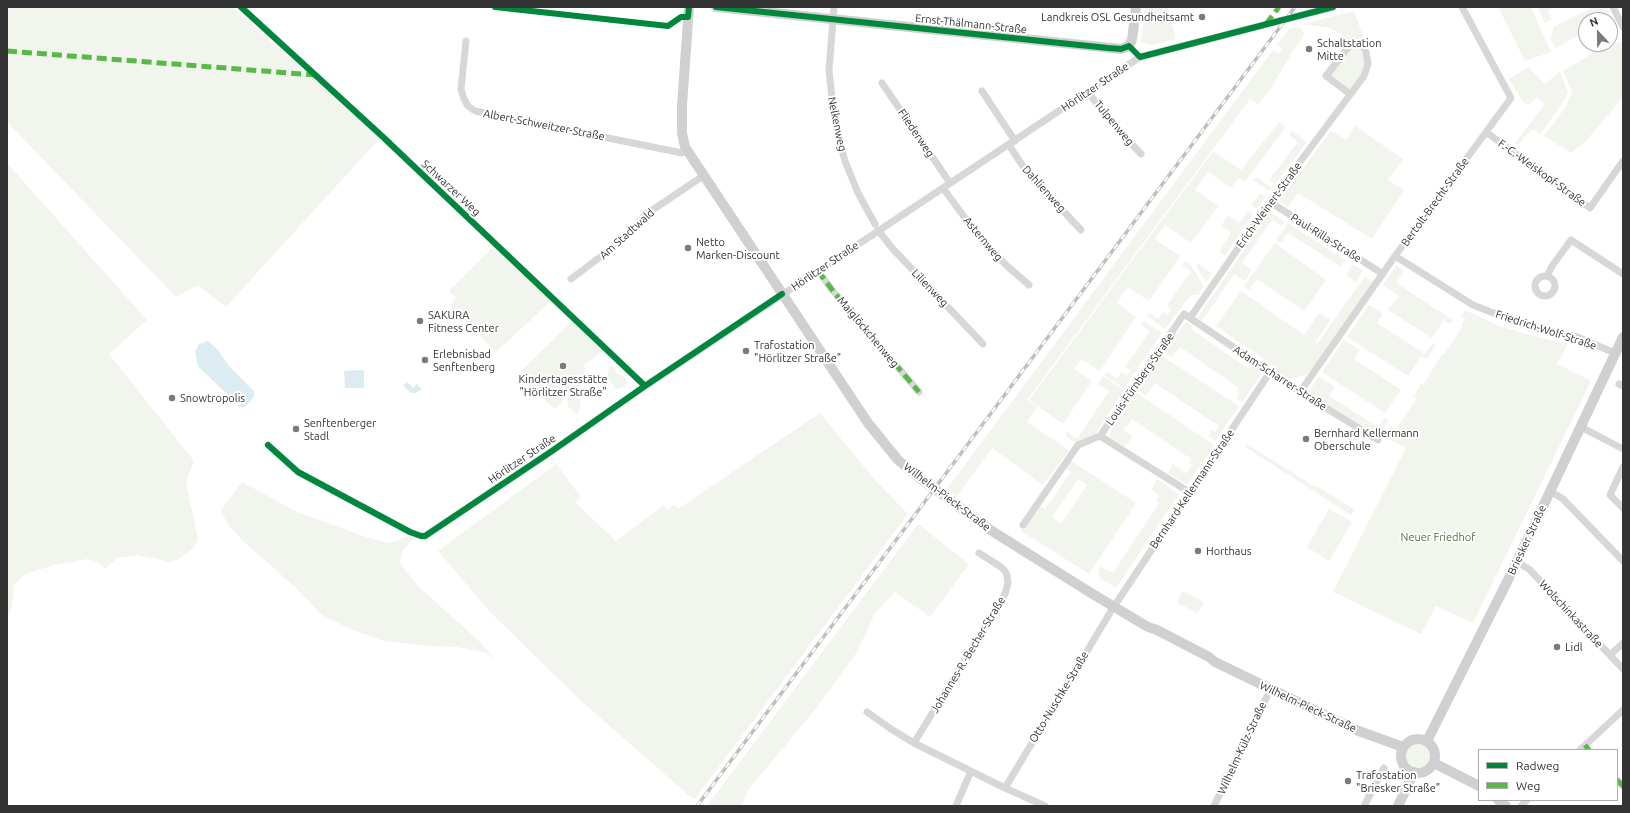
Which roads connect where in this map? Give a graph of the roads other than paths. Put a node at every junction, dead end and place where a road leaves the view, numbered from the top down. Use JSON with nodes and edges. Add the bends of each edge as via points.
{"nodes":[{"id":1,"x":241,"y":7,"type":"edge"},
{"id":2,"x":689,"y":7,"type":"edge"},
{"id":3,"x":716,"y":7,"type":"edge"},
{"id":4,"x":834,"y":7,"type":"edge"},
{"id":5,"x":1136,"y":7,"type":"edge"},
{"id":6,"x":1333,"y":7,"type":"edge"},
{"id":7,"x":1462,"y":7,"type":"edge"},
{"id":8,"x":1613,"y":7,"type":"edge"},
{"id":9,"x":833,"y":18,"type":"junction"},
{"id":10,"x":1623,"y":27,"type":"edge"},
{"id":11,"x":466,"y":41,"type":"dead end"},
{"id":12,"x":882,"y":83,"type":"dead end"},
{"id":13,"x":982,"y":92,"type":"dead end"},
{"id":14,"x":1088,"y":92,"type":"junction"},
{"id":15,"x":1350,"y":94,"type":"junction"},
{"id":16,"x":1486,"y":132,"type":"junction"},
{"id":17,"x":1012,"y":143,"type":"junction"},
{"id":18,"x":688,"y":151,"type":"junction"},
{"id":19,"x":1141,"y":154,"type":"dead end"},
{"id":20,"x":1623,"y":161,"type":"edge"},
{"id":21,"x":704,"y":176,"type":"junction"},
{"id":22,"x":946,"y":185,"type":"junction"},
{"id":23,"x":1270,"y":202,"type":"junction"},
{"id":24,"x":877,"y":227,"type":"junction"},
{"id":25,"x":1081,"y":230,"type":"dead end"},
{"id":26,"x":1395,"y":256,"type":"junction"},
{"id":27,"x":818,"y":271,"type":"junction"},
{"id":28,"x":1383,"y":274,"type":"junction"},
{"id":29,"x":1623,"y":274,"type":"edge"},
{"id":30,"x":1547,"y":276,"type":"dead end"},
{"id":31,"x":571,"y":279,"type":"dead end"},
{"id":32,"x":1029,"y":285,"type":"dead end"},
{"id":33,"x":782,"y":294,"type":"junction"},
{"id":34,"x":1187,"y":316,"type":"junction"},
{"id":35,"x":1623,"y":337,"type":"edge"},
{"id":36,"x":983,"y":344,"type":"dead end"},
{"id":37,"x":1616,"y":353,"type":"junction"},
{"id":38,"x":1270,"y":372,"type":"junction"},
{"id":39,"x":645,"y":386,"type":"junction"},
{"id":40,"x":919,"y":392,"type":"dead end"},
{"id":41,"x":1300,"y":392,"type":"junction"},
{"id":42,"x":1581,"y":427,"type":"junction"},
{"id":43,"x":1100,"y":436,"type":"junction"},
{"id":44,"x":1378,"y":440,"type":"dead end"},
{"id":45,"x":268,"y":445,"type":"dead end"},
{"id":46,"x":1623,"y":449,"type":"edge"},
{"id":47,"x":1623,"y":467,"type":"edge"},
{"id":48,"x":1550,"y":491,"type":"junction"},
{"id":49,"x":1189,"y":492,"type":"junction"},
{"id":50,"x":1623,"y":508,"type":"edge"},
{"id":51,"x":1023,"y":525,"type":"dead end"},
{"id":52,"x":979,"y":553,"type":"dead end"},
{"id":53,"x":1623,"y":561,"type":"edge"},
{"id":54,"x":1517,"y":562,"type":"junction"},
{"id":55,"x":1114,"y":607,"type":"junction"},
{"id":56,"x":1623,"y":643,"type":"edge"},
{"id":57,"x":1610,"y":655,"type":"junction"},
{"id":58,"x":1623,"y":669,"type":"edge"},
{"id":59,"x":1270,"y":690,"type":"junction"},
{"id":60,"x":1623,"y":710,"type":"edge"},
{"id":61,"x":867,"y":712,"type":"dead end"},
{"id":62,"x":1427,"y":741,"type":"junction"},
{"id":63,"x":914,"y":742,"type":"junction"},
{"id":64,"x":1403,"y":747,"type":"junction"},
{"id":65,"x":1584,"y":748,"type":"edge"},
{"id":66,"x":1434,"y":763,"type":"junction"},
{"id":67,"x":1384,"y":768,"type":"dead end"},
{"id":68,"x":971,"y":771,"type":"junction"},
{"id":69,"x":1414,"y":772,"type":"junction"},
{"id":70,"x":1478,"y":785,"type":"edge"},
{"id":71,"x":1005,"y":788,"type":"junction"},
{"id":72,"x":956,"y":806,"type":"edge"},
{"id":73,"x":1045,"y":806,"type":"edge"},
{"id":74,"x":1214,"y":806,"type":"edge"},
{"id":75,"x":1364,"y":806,"type":"edge"},
{"id":76,"x":1398,"y":806,"type":"edge"}],
"edges":[{"from":1,"to":39,"type":"street","name":"Schwarzer Weg","via":[[383,137]]},
{"from":2,"to":18,"type":"main road","name":"Wilhelm-Pieck-Straße","via":[[682,133]]},
{"from":3,"to":9,"type":"main road","name":"Ernst-Thälmann-Straße"},
{"from":4,"to":9,"type":"street","name":"Nelkenweg"},
{"from":5,"to":9,"type":"main road","name":"Ernst-Thälmann-Straße","via":[[1132,40],[1129,46],[1121,49]]},
{"from":6,"to":14,"type":"street","name":"Hörlitzer Straße","via":[[1140,57]]},
{"from":7,"to":16,"type":"street","name":"Bertolt-Brecht-Straße","via":[[1511,98]]},
{"from":8,"to":10,"type":"street"},
{"from":9,"to":24,"type":"street","name":"Nelkenweg","via":[[829,70],[839,140],[858,193]]},
{"from":11,"to":18,"type":"street","name":"Albert-Schweitzer-Straße","via":[[461,88],[464,99],[474,111],[682,153]]},
{"from":12,"to":22,"type":"street","name":"Fliederweg"},
{"from":13,"to":17,"type":"street","name":"Dahlienweg"},
{"from":14,"to":17,"type":"street","name":"Hörlitzer Straße"},
{"from":14,"to":19,"type":"street","name":"Tulpenweg","via":[[1111,122]]},
{"from":15,"to":15,"type":"street","name":"Erich-Weinert-Straße","via":[[1364,76],[1368,64],[1364,47],[1356,43],[1350,45],[1326,76]]},
{"from":15,"to":23,"type":"street","name":"Erich-Weinert-Straße"},
{"from":16,"to":20,"type":"street","name":"F.-C.-Weiskopf-Straße","via":[[1590,208]]},
{"from":16,"to":26,"type":"street","name":"Bertolt-Brecht-Straße"},
{"from":17,"to":22,"type":"street","name":"Hörlitzer Straße"},
{"from":17,"to":25,"type":"street","name":"Dahlienweg","via":[[1026,171]]},
{"from":18,"to":21,"type":"main road","name":"Wilhelm-Pieck-Straße"},
{"from":21,"to":31,"type":"street","name":"Am Stadtwald","via":[[645,215],[624,239]]},
{"from":21,"to":33,"type":"main road","name":"Wilhelm-Pieck-Straße"},
{"from":22,"to":24,"type":"street","name":"Hörlitzer Straße"},
{"from":22,"to":32,"type":"street","name":"Asternweg","via":[[970,225],[1006,265]]},
{"from":23,"to":28,"type":"street","name":"Paul-Rilla-Straße"},
{"from":23,"to":34,"type":"street","name":"Erich-Weinert-Straße"},
{"from":24,"to":27,"type":"street","name":"Hörlitzer Straße"},
{"from":24,"to":36,"type":"street","name":"Lilienweg","via":[[892,248]]},
{"from":26,"to":28,"type":"street","name":"Bertolt-Brecht-Straße"},
{"from":26,"to":37,"type":"street","name":"Friedrich-Wolf-Straße","via":[[1473,305],[1529,327],[1577,337]]},
{"from":27,"to":33,"type":"street","name":"Hörlitzer Straße"},
{"from":27,"to":40,"type":"street","name":"Maiglöckchenweg"},
{"from":28,"to":41,"type":"street","name":"Bertolt-Brecht-Straße"},
{"from":29,"to":30,"type":"street","via":[[1571,240]]},
{"from":33,"to":39,"type":"street","name":"Hörlitzer Straße"},
{"from":33,"to":55,"type":"main road","name":"Wilhelm-Pieck-Straße","via":[[868,423],[898,460],[992,531]]},
{"from":34,"to":38,"type":"street","name":"Adam-Scharrer-Straße"},
{"from":34,"to":43,"type":"street","name":"Louis-Fürnberg-Straße"},
{"from":35,"to":37,"type":"main road","name":"Briesker Straße"},
{"from":37,"to":42,"type":"main road","name":"Briesker Straße"},
{"from":38,"to":41,"type":"street","name":"Adam-Scharrer-Straße"},
{"from":38,"to":49,"type":"street","name":"Bernhard-Kellermann-Straße"},
{"from":39,"to":45,"type":"street","name":"Hörlitzer Straße","via":[[425,536],[410,532],[298,472]]},
{"from":41,"to":44,"type":"street","name":"Adam-Scharrer-Straße"},
{"from":42,"to":46,"type":"street"},
{"from":42,"to":48,"type":"main road","name":"Briesker Straße"},
{"from":43,"to":49,"type":"street","name":"Louis-Fürnberg-Straße"},
{"from":43,"to":51,"type":"street","via":[[1078,445]]},
{"from":47,"to":50,"type":"street","via":[[1610,495]]},
{"from":48,"to":53,"type":"street","via":[[1564,499]]},
{"from":48,"to":54,"type":"main road","name":"Briesker Straße"},
{"from":49,"to":55,"type":"street","name":"Bernhard-Kellermann-Straße"},
{"from":52,"to":63,"type":"street","name":"Johannes-R.-Becher-Straße","via":[[1001,567],[1007,575],[1005,594]]},
{"from":54,"to":57,"type":"street","name":"Wolschinkastraße","via":[[1529,569]]},
{"from":54,"to":62,"type":"main road","name":"Briesker Straße"},
{"from":55,"to":59,"type":"main road","name":"Wilhelm-Pieck-Straße"},
{"from":55,"to":71,"type":"street","name":"Otto-Nuschke-Straße"},
{"from":56,"to":57,"type":"street"},
{"from":57,"to":58,"type":"street","name":"Wolschinkastraße"},
{"from":59,"to":64,"type":"main road","name":"Wilhelm-Pieck-Straße","via":[[1356,730]]},
{"from":59,"to":74,"type":"street","name":"Wilhelm-Külz-Straße"},
{"from":60,"to":65,"type":"street"},
{"from":61,"to":63,"type":"street"},
{"from":62,"to":64,"type":"main road","via":[[1415,739]]},
{"from":62,"to":66,"type":"main road","via":[[1434,751]]},
{"from":63,"to":68,"type":"street"},
{"from":64,"to":69,"type":"main road","via":[[1403,763]]},
{"from":66,"to":69,"type":"main road","via":[[1427,770]]},
{"from":66,"to":70,"type":"main road"},
{"from":67,"to":75,"type":"street"},
{"from":68,"to":71,"type":"street"},
{"from":68,"to":72,"type":"street"},
{"from":69,"to":76,"type":"main road"},
{"from":71,"to":73,"type":"street"}]}
